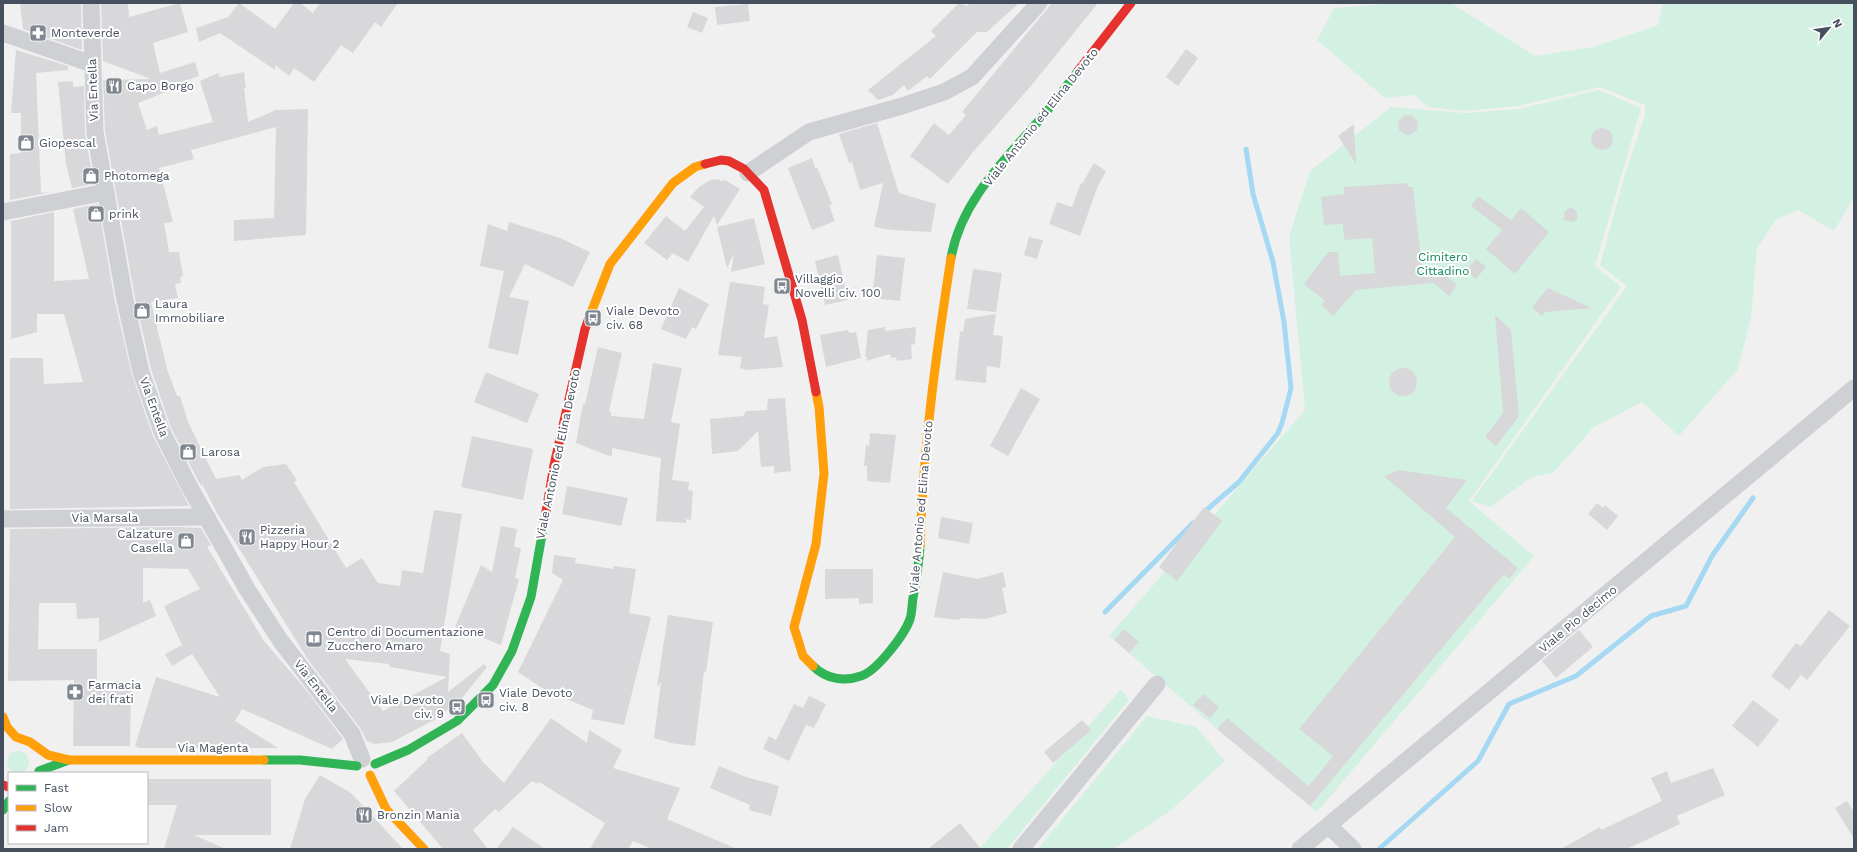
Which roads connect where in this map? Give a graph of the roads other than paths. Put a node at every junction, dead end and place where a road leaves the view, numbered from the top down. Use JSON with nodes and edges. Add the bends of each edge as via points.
{"nodes":[{"id":1,"x":90,"y":3,"type":"edge"},
{"id":2,"x":1039,"y":3,"type":"edge"},
{"id":3,"x":1131,"y":3,"type":"edge"},
{"id":4,"x":3,"y":33,"type":"edge"},
{"id":5,"x":92,"y":64,"type":"junction"},
{"id":6,"x":748,"y":173,"type":"junction"},
{"id":7,"x":106,"y":192,"type":"junction"},
{"id":8,"x":3,"y":212,"type":"edge"},
{"id":9,"x":1854,"y":388,"type":"edge"},
{"id":10,"x":207,"y":517,"type":"junction"},
{"id":11,"x":3,"y":519,"type":"edge"},
{"id":12,"x":1156,"y":684,"type":"dead end"},
{"id":13,"x":3,"y":718,"type":"edge"},
{"id":14,"x":16,"y":737,"type":"junction"},
{"id":15,"x":3,"y":740,"type":"edge"},
{"id":16,"x":34,"y":746,"type":"junction"},
{"id":17,"x":69,"y":760,"type":"junction"},
{"id":18,"x":365,"y":763,"type":"junction"},
{"id":19,"x":38,"y":772,"type":"edge"},
{"id":20,"x":370,"y":776,"type":"junction"},
{"id":21,"x":1329,"y":826,"type":"junction"},
{"id":22,"x":1351,"y":847,"type":"edge"},
{"id":23,"x":424,"y":849,"type":"edge"},
{"id":24,"x":1020,"y":849,"type":"edge"},
{"id":25,"x":1300,"y":849,"type":"edge"}],
"edges":[{"from":1,"to":5,"type":"street","name":"Via Entella"},
{"from":2,"to":6,"type":"street","via":[[972,77],[944,92],[809,132]]},
{"from":3,"to":6,"type":"street","name":"Viale Antonio ed Elina Devoto","via":[[1043,116],[1001,162],[974,200],[954,242],[935,360],[922,486],[919,562],[910,619],[896,643],[881,661],[862,676],[839,680],[819,672],[803,656],[794,627],[816,544],[820,514],[824,473],[820,407],[802,320],[764,190]]},
{"from":4,"to":5,"type":"street"},
{"from":5,"to":7,"type":"street","name":"Via Entella","via":[[94,132]]},
{"from":6,"to":18,"type":"street","name":"Viale Antonio ed Elina Devoto","via":[[729,161],[721,160],[694,167],[673,183],[610,264],[585,329],[554,465],[531,597],[512,651],[493,685],[457,721],[408,750]]},
{"from":7,"to":8,"type":"street"},
{"from":7,"to":10,"type":"street","name":"Via Entella","via":[[141,372],[162,432]]},
{"from":9,"to":21,"type":"street","name":"Viale Pio decimo"},
{"from":10,"to":11,"type":"street","name":"Via Marsala"},
{"from":10,"to":18,"type":"street","name":"Via Entella","via":[[247,589],[280,640],[352,734]]},
{"from":12,"to":24,"type":"street"},
{"from":13,"to":14,"type":"street"},
{"from":14,"to":15,"type":"street"},
{"from":14,"to":16,"type":"street","name":"Via Magenta"},
{"from":16,"to":17,"type":"street","name":"Via Magenta","via":[[48,755]]},
{"from":16,"to":19,"type":"street","via":[[40,758]]},
{"from":17,"to":18,"type":"street","name":"Via Magenta","via":[[300,760]]},
{"from":17,"to":19,"type":"street","name":"Via Magenta"},
{"from":18,"to":20,"type":"street","via":[[374,772]]},
{"from":18,"to":20,"type":"street","via":[[361,774]]},
{"from":20,"to":23,"type":"street","via":[[386,809]]},
{"from":21,"to":22,"type":"street"},
{"from":21,"to":25,"type":"street","name":"Viale Pio decimo"}]}
